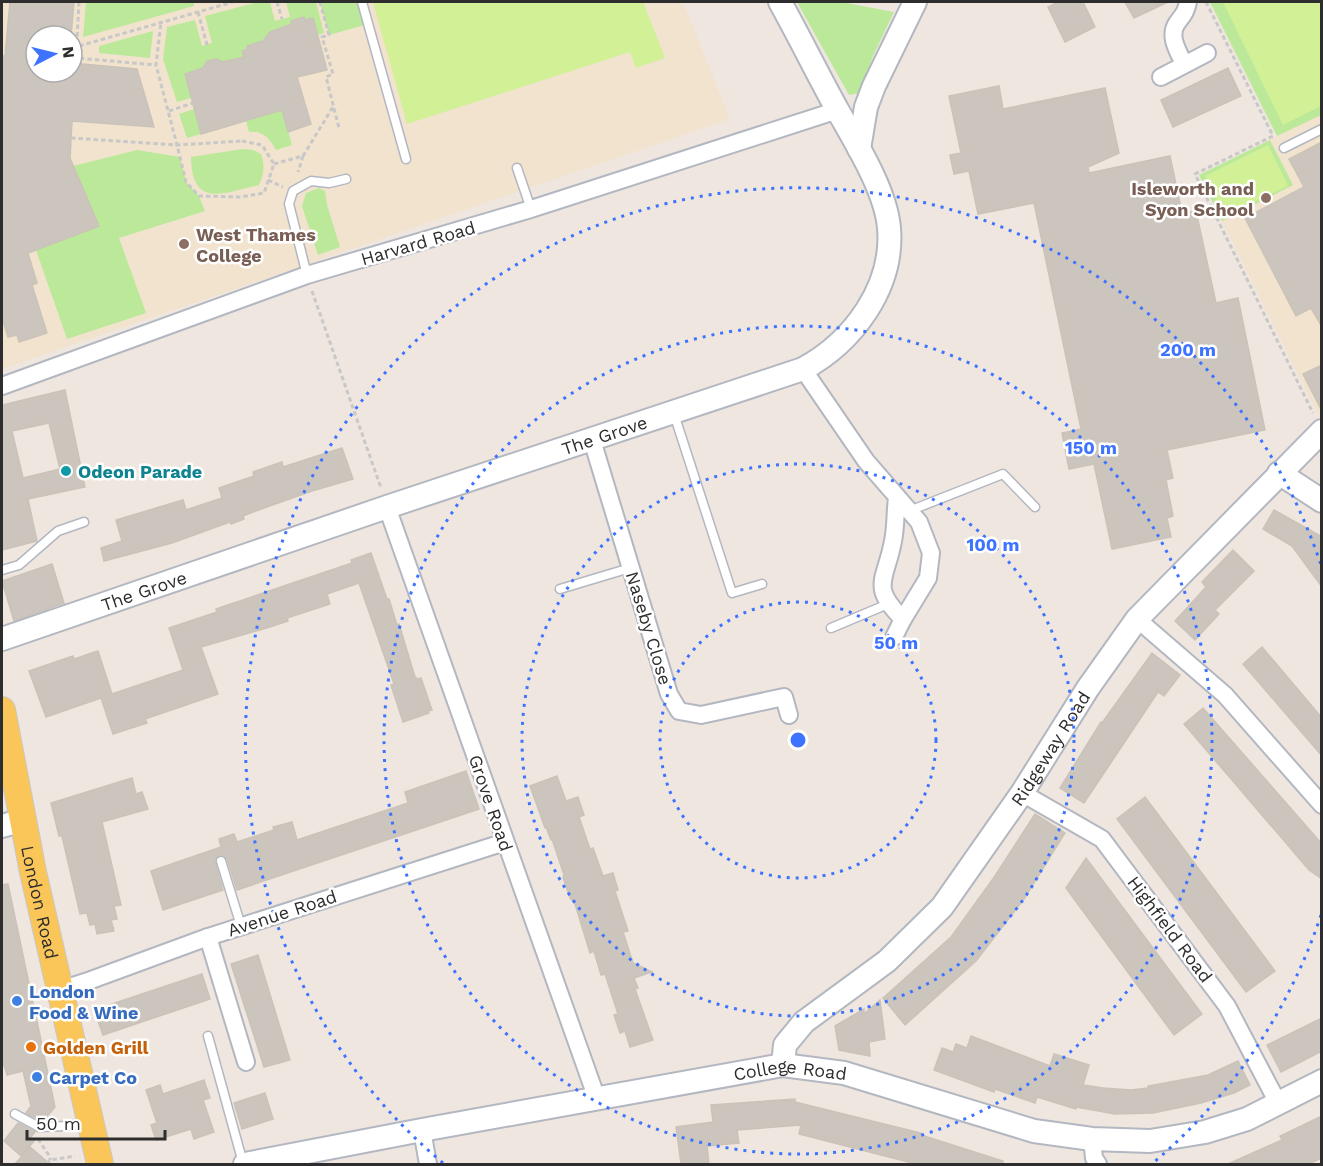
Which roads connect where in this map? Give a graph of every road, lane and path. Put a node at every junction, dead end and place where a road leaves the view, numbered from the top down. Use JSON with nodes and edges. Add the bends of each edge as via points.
{"nodes":[{"id":1,"x":80,"y":2,"type":"edge"},
{"id":2,"x":233,"y":2,"type":"edge"},
{"id":3,"x":277,"y":2,"type":"edge"},
{"id":4,"x":320,"y":2,"type":"edge"},
{"id":5,"x":362,"y":2,"type":"edge"},
{"id":6,"x":780,"y":2,"type":"edge"},
{"id":7,"x":915,"y":2,"type":"edge"},
{"id":8,"x":1188,"y":2,"type":"edge"},
{"id":9,"x":1206,"y":2,"type":"edge"},
{"id":10,"x":225,"y":3,"type":"edge"},
{"id":11,"x":198,"y":12,"type":"junction"},
{"id":12,"x":282,"y":19,"type":"dead end"},
{"id":13,"x":161,"y":22,"type":"junction"},
{"id":14,"x":77,"y":24,"type":"edge"},
{"id":15,"x":84,"y":44,"type":"edge"},
{"id":16,"x":207,"y":45,"type":"dead end"},
{"id":17,"x":1207,"y":53,"type":"dead end"},
{"id":18,"x":84,"y":59,"type":"edge"},
{"id":19,"x":1184,"y":64,"type":"junction"},
{"id":20,"x":156,"y":65,"type":"junction"},
{"id":21,"x":1161,"y":77,"type":"dead end"},
{"id":22,"x":193,"y":103,"type":"dead end"},
{"id":23,"x":333,"y":107,"type":"junction"},
{"id":24,"x":838,"y":110,"type":"junction"},
{"id":25,"x":168,"y":111,"type":"junction"},
{"id":26,"x":339,"y":128,"type":"dead end"},
{"id":27,"x":1322,"y":129,"type":"edge"},
{"id":28,"x":71,"y":138,"type":"dead end"},
{"id":29,"x":177,"y":145,"type":"junction"},
{"id":30,"x":1284,"y":148,"type":"dead end"},
{"id":31,"x":859,"y":149,"type":"junction"},
{"id":32,"x":303,"y":156,"type":"junction"},
{"id":33,"x":406,"y":159,"type":"dead end"},
{"id":34,"x":274,"y":164,"type":"junction"},
{"id":35,"x":517,"y":168,"type":"dead end"},
{"id":36,"x":346,"y":179,"type":"dead end"},
{"id":37,"x":293,"y":191,"type":"junction"},
{"id":38,"x":531,"y":209,"type":"junction"},
{"id":39,"x":307,"y":275,"type":"junction"},
{"id":40,"x":803,"y":369,"type":"junction"},
{"id":41,"x":2,"y":386,"type":"edge"},
{"id":42,"x":674,"y":412,"type":"junction"},
{"id":43,"x":1322,"y":431,"type":"edge"},
{"id":44,"x":592,"y":440,"type":"junction"},
{"id":45,"x":1279,"y":473,"type":"junction"},
{"id":46,"x":897,"y":498,"type":"junction"},
{"id":47,"x":1320,"y":498,"type":"edge"},
{"id":48,"x":387,"y":507,"type":"junction"},
{"id":49,"x":1035,"y":507,"type":"dead end"},
{"id":50,"x":908,"y":511,"type":"junction"},
{"id":51,"x":84,"y":522,"type":"dead end"},
{"id":52,"x":630,"y":568,"type":"junction"},
{"id":53,"x":2,"y":570,"type":"edge"},
{"id":54,"x":762,"y":584,"type":"dead end"},
{"id":55,"x":560,"y":589,"type":"dead end"},
{"id":56,"x":888,"y":604,"type":"junction"},
{"id":57,"x":903,"y":619,"type":"junction"},
{"id":58,"x":1137,"y":619,"type":"junction"},
{"id":59,"x":831,"y":628,"type":"dead end"},
{"id":60,"x":894,"y":637,"type":"dead end"},
{"id":61,"x":2,"y":639,"type":"edge"},
{"id":62,"x":2,"y":710,"type":"edge"},
{"id":63,"x":789,"y":715,"type":"dead end"},
{"id":64,"x":1022,"y":793,"type":"junction"},
{"id":65,"x":1322,"y":805,"type":"edge"},
{"id":66,"x":12,"y":823,"type":"edge"},
{"id":67,"x":505,"y":842,"type":"junction"},
{"id":68,"x":220,"y":861,"type":"dead end"},
{"id":69,"x":241,"y":926,"type":"junction"},
{"id":70,"x":208,"y":937,"type":"junction"},
{"id":71,"x":60,"y":990,"type":"junction"},
{"id":72,"x":208,"y":1036,"type":"dead end"},
{"id":73,"x":246,"y":1062,"type":"dead end"},
{"id":74,"x":783,"y":1065,"type":"junction"},
{"id":75,"x":1322,"y":1081,"type":"edge"},
{"id":76,"x":597,"y":1099,"type":"junction"},
{"id":77,"x":1278,"y":1103,"type":"junction"},
{"id":78,"x":15,"y":1114,"type":"dead end"},
{"id":79,"x":91,"y":1120,"type":"junction"},
{"id":80,"x":422,"y":1130,"type":"junction"},
{"id":81,"x":1092,"y":1139,"type":"junction"},
{"id":82,"x":99,"y":1158,"type":"edge"},
{"id":83,"x":275,"y":1162,"type":"edge"},
{"id":84,"x":47,"y":1164,"type":"edge"},
{"id":85,"x":244,"y":1164,"type":"edge"},
{"id":86,"x":428,"y":1164,"type":"edge"},
{"id":87,"x":1098,"y":1164,"type":"edge"}],
"edges":[{"from":1,"to":14,"type":"path"},
{"from":2,"to":10,"type":"path"},
{"from":3,"to":12,"type":"path"},
{"from":4,"to":23,"type":"path","via":[[329,35],[322,37],[333,74],[326,76]]},
{"from":5,"to":33,"type":"lane"},
{"from":6,"to":24,"type":"street","name":"The Grove"},
{"from":7,"to":31,"type":"street","via":[[874,86]]},
{"from":8,"to":19,"type":"street","via":[[1172,39]]},
{"from":9,"to":43,"type":"path","via":[[1273,136],[1195,174]]},
{"from":10,"to":11,"type":"path"},
{"from":11,"to":13,"type":"path"},
{"from":11,"to":16,"type":"path"},
{"from":13,"to":15,"type":"path"},
{"from":13,"to":20,"type":"path"},
{"from":17,"to":19,"type":"street"},
{"from":18,"to":20,"type":"path"},
{"from":19,"to":21,"type":"street"},
{"from":20,"to":25,"type":"path"},
{"from":22,"to":25,"type":"path"},
{"from":23,"to":26,"type":"path"},
{"from":23,"to":32,"type":"path"},
{"from":24,"to":31,"type":"street","name":"The Grove"},
{"from":24,"to":38,"type":"street","name":"Harvard Road"},
{"from":25,"to":29,"type":"path"},
{"from":27,"to":30,"type":"lane"},
{"from":28,"to":29,"type":"path"},
{"from":29,"to":34,"type":"path","via":[[242,141],[262,145]]},
{"from":29,"to":34,"type":"path","via":[[186,182],[199,196],[264,193]]},
{"from":31,"to":40,"type":"street","name":"The Grove","via":[[879,192],[889,226],[885,269],[865,313],[843,339]]},
{"from":32,"to":34,"type":"path"},
{"from":32,"to":37,"type":"path"},
{"from":35,"to":38,"type":"lane"},
{"from":36,"to":37,"type":"lane","via":[[329,183],[311,181]]},
{"from":37,"to":39,"type":"lane","via":[[289,204]]},
{"from":38,"to":39,"type":"street","name":"Harvard Road"},
{"from":39,"to":41,"type":"street","name":"Harvard Road"},
{"from":39,"to":48,"type":"path"},
{"from":40,"to":42,"type":"street","name":"The Grove"},
{"from":40,"to":46,"type":"street","via":[[866,461]]},
{"from":42,"to":44,"type":"street","name":"The Grove"},
{"from":42,"to":54,"type":"lane","via":[[732,593]]},
{"from":43,"to":45,"type":"street","name":"Ridgeway Road"},
{"from":44,"to":48,"type":"street","name":"The Grove"},
{"from":44,"to":52,"type":"street","name":"Naseby Close"},
{"from":45,"to":47,"type":"street"},
{"from":45,"to":58,"type":"street","name":"Ridgeway Road"},
{"from":46,"to":50,"type":"street"},
{"from":46,"to":56,"type":"street","via":[[893,541],[883,575],[882,589]]},
{"from":48,"to":61,"type":"street","name":"The Grove"},
{"from":48,"to":67,"type":"street","name":"Grove Road"},
{"from":49,"to":50,"type":"lane","via":[[1003,474]]},
{"from":50,"to":57,"type":"street","via":[[919,522],[931,553],[928,578]]},
{"from":51,"to":53,"type":"lane","via":[[58,531],[19,565]]},
{"from":52,"to":55,"type":"lane"},
{"from":52,"to":63,"type":"street","name":"Naseby Close","via":[[669,694],[679,711],[701,715],[790,696]]},
{"from":56,"to":57,"type":"street"},
{"from":56,"to":59,"type":"lane"},
{"from":57,"to":60,"type":"street"},
{"from":58,"to":64,"type":"street","name":"Ridgeway Road"},
{"from":58,"to":65,"type":"street","via":[[1225,695]]},
{"from":62,"to":66,"type":"main road","name":"London Road"},
{"from":64,"to":74,"type":"street","name":"Ridgeway Road","via":[[942,907],[887,961],[804,1022],[785,1045]]},
{"from":64,"to":77,"type":"street","name":"Highfield Road","via":[[1102,839],[1227,1006]]},
{"from":66,"to":71,"type":"main road","name":"London Road"},
{"from":67,"to":69,"type":"street","name":"Avenue Road"},
{"from":67,"to":76,"type":"street","name":"Grove Road"},
{"from":68,"to":69,"type":"lane"},
{"from":69,"to":70,"type":"street","name":"Avenue Road"},
{"from":70,"to":71,"type":"street","name":"Avenue Road"},
{"from":70,"to":73,"type":"street"},
{"from":71,"to":79,"type":"main road","name":"London Road"},
{"from":72,"to":85,"type":"lane"},
{"from":74,"to":76,"type":"street","name":"College Road"},
{"from":74,"to":81,"type":"street","name":"College Road","via":[[844,1073],[1034,1131]]},
{"from":75,"to":77,"type":"street","name":"College Road"},
{"from":76,"to":80,"type":"street","name":"College Road"},
{"from":77,"to":81,"type":"street","name":"College Road","via":[[1247,1119],[1205,1132],[1150,1141]]},
{"from":78,"to":79,"type":"lane","via":[[39,1127]]},
{"from":79,"to":82,"type":"main road","name":"London Road"},
{"from":80,"to":83,"type":"street","name":"College Road"},
{"from":80,"to":86,"type":"street"},
{"from":81,"to":87,"type":"street"},
{"from":82,"to":84,"type":"path","via":[[50,1160]]},
{"from":83,"to":85,"type":"street","name":"College Road"}]}
